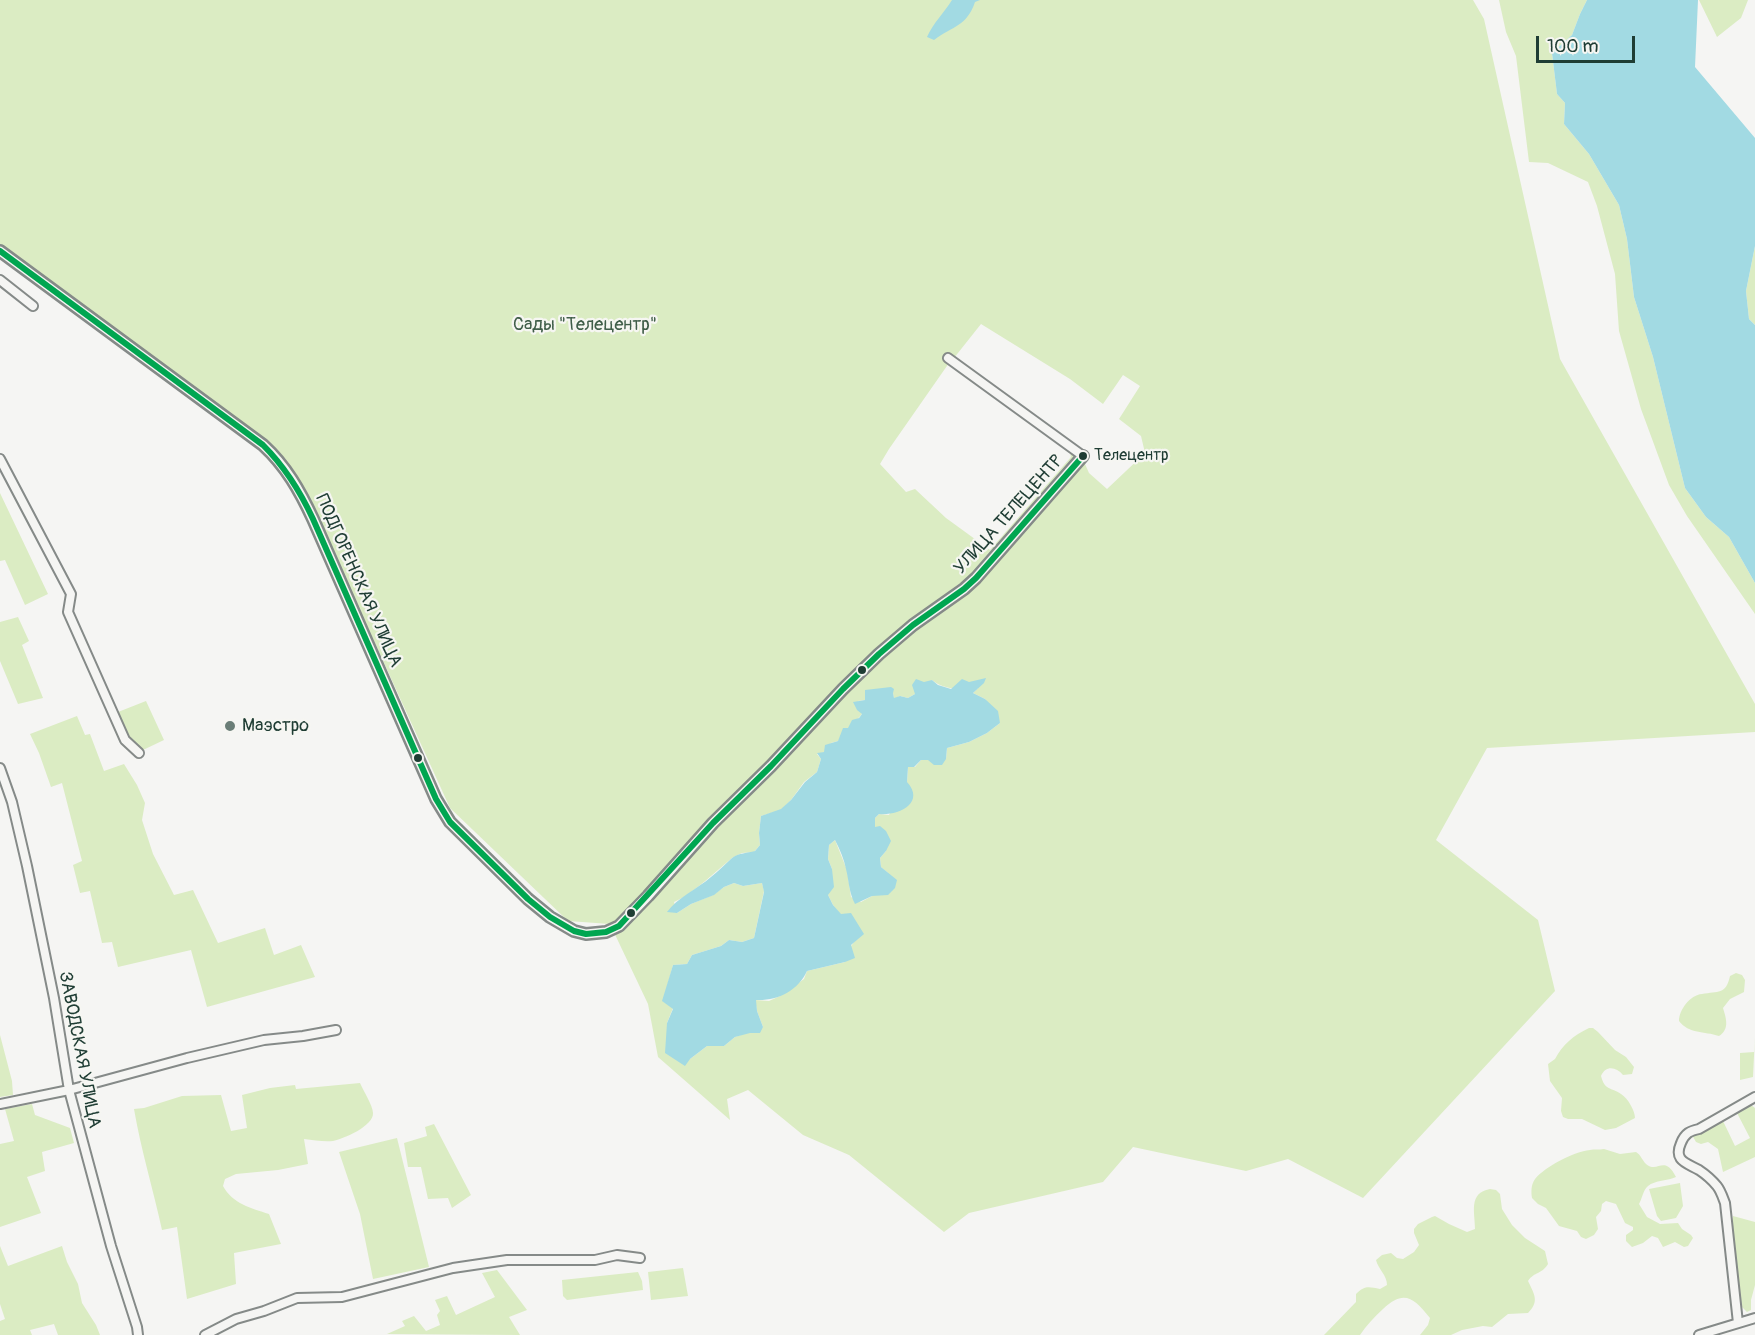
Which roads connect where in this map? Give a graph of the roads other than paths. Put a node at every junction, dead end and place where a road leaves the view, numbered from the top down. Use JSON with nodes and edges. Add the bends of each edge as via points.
{"nodes":[{"id":1,"x":0,"y":251,"type":"edge"},
{"id":2,"x":0,"y":280,"type":"edge"},
{"id":3,"x":33,"y":306,"type":"dead end"},
{"id":4,"x":948,"y":358,"type":"dead end"},
{"id":5,"x":1083,"y":456,"type":"joint"},
{"id":6,"x":0,"y":459,"type":"edge"},
{"id":7,"x":140,"y":753,"type":"dead end"},
{"id":8,"x":0,"y":768,"type":"edge"},
{"id":9,"x":633,"y":911,"type":"joint"},
{"id":10,"x":336,"y":1030,"type":"dead end"},
{"id":11,"x":69,"y":1090,"type":"junction"},
{"id":12,"x":1755,"y":1097,"type":"edge"},
{"id":13,"x":0,"y":1104,"type":"edge"},
{"id":14,"x":640,"y":1258,"type":"dead end"},
{"id":15,"x":1755,"y":1318,"type":"edge"},
{"id":16,"x":1738,"y":1323,"type":"junction"},
{"id":17,"x":138,"y":1335,"type":"edge"},
{"id":18,"x":205,"y":1335,"type":"edge"},
{"id":19,"x":1699,"y":1335,"type":"edge"}],
"edges":[{"from":1,"to":9,"type":"street","name":"ПОДГОРЕНСКАЯ УЛИЦА","via":[[246,433],[283,466],[304,499],[436,800],[450,822],[528,899],[565,927],[586,934],[606,933]]},
{"from":2,"to":3,"type":"street"},
{"from":4,"to":5,"type":"street","name":"УЛИЦА ТЕЛЕЦЕНТР"},
{"from":5,"to":9,"type":"street","name":"УЛИЦА ТЕЛЕЦЕНТР","via":[[976,578],[879,654],[713,823]]},
{"from":6,"to":7,"type":"street","via":[[70,593],[68,612],[125,740]]},
{"from":8,"to":11,"type":"street","name":"ЗАВОДСКАЯ УЛИЦА","via":[[27,866]]},
{"from":10,"to":11,"type":"street","via":[[264,1040]]},
{"from":11,"to":13,"type":"street"},
{"from":11,"to":17,"type":"street","name":"ЗАВОДСКАЯ УЛИЦА"},
{"from":12,"to":16,"type":"street","via":[[1689,1132],[1679,1147],[1680,1158],[1718,1187],[1725,1203]]},
{"from":14,"to":18,"type":"street","via":[[617,1255],[595,1260],[507,1260],[453,1268],[342,1297],[297,1298],[236,1319]]},
{"from":15,"to":16,"type":"street"},
{"from":16,"to":19,"type":"street"}]}
